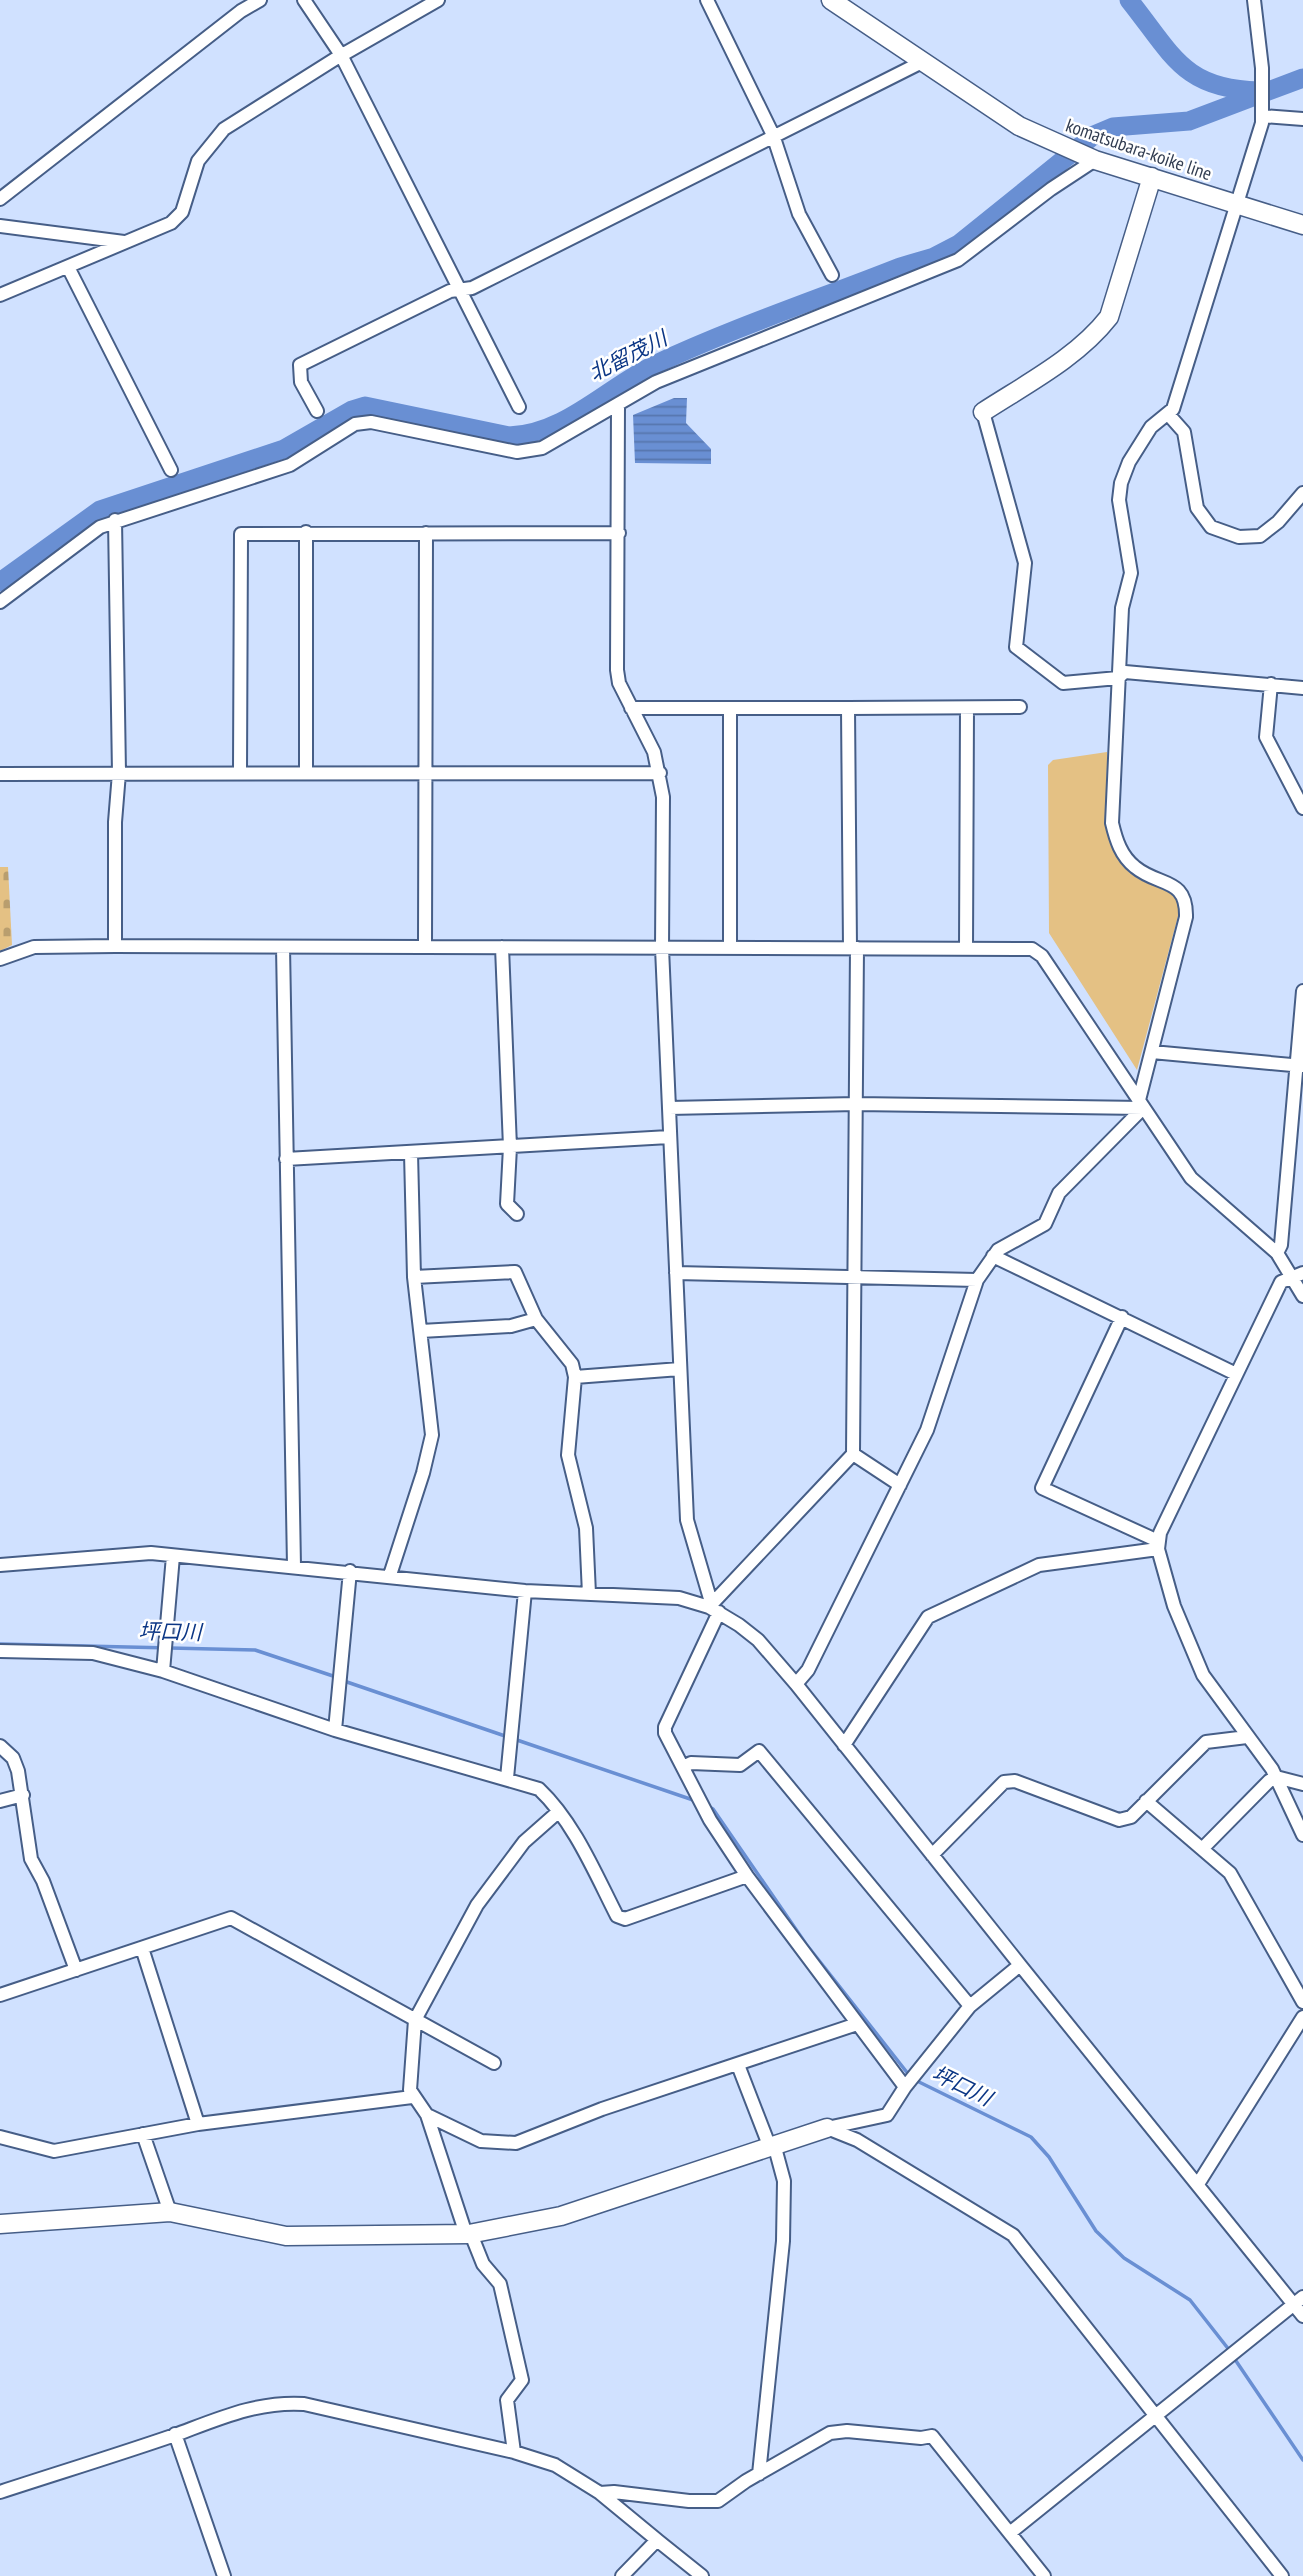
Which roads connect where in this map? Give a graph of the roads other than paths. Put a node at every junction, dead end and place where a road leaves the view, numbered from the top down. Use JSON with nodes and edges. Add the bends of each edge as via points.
{"nodes":[{"id":1,"x":260,"y":0,"type":"edge"},
{"id":2,"x":304,"y":0,"type":"edge"},
{"id":3,"x":438,"y":0,"type":"edge"},
{"id":4,"x":707,"y":0,"type":"edge"},
{"id":5,"x":831,"y":0,"type":"edge"},
{"id":6,"x":1254,"y":0,"type":"edge"},
{"id":7,"x":341,"y":55,"type":"junction"},
{"id":8,"x":922,"y":62,"type":"junction"},
{"id":9,"x":1263,"y":112,"type":"junction"},
{"id":10,"x":1303,"y":119,"type":"edge"},
{"id":11,"x":772,"y":135,"type":"junction"},
{"id":12,"x":1092,"y":159,"type":"junction"},
{"id":13,"x":1152,"y":177,"type":"junction"},
{"id":14,"x":0,"y":199,"type":"edge"},
{"id":15,"x":1237,"y":204,"type":"junction"},
{"id":16,"x":1303,"y":225,"type":"edge"},
{"id":17,"x":0,"y":226,"type":"edge"},
{"id":18,"x":128,"y":243,"type":"junction"},
{"id":19,"x":68,"y":267,"type":"junction"},
{"id":20,"x":832,"y":275,"type":"dead end"},
{"id":21,"x":461,"y":290,"type":"junction"},
{"id":22,"x":0,"y":295,"type":"edge"},
{"id":23,"x":618,"y":404,"type":"junction"},
{"id":24,"x":519,"y":407,"type":"dead end"},
{"id":25,"x":317,"y":411,"type":"dead end"},
{"id":26,"x":984,"y":412,"type":"joint"},
{"id":27,"x":1168,"y":414,"type":"junction"},
{"id":28,"x":171,"y":470,"type":"dead end"},
{"id":29,"x":1303,"y":493,"type":"edge"},
{"id":30,"x":115,"y":520,"type":"junction"},
{"id":31,"x":306,"y":532,"type":"junction"},
{"id":32,"x":426,"y":533,"type":"junction"},
{"id":33,"x":620,"y":533,"type":"junction"},
{"id":34,"x":0,"y":602,"type":"edge"},
{"id":35,"x":1118,"y":678,"type":"junction"},
{"id":36,"x":1271,"y":684,"type":"junction"},
{"id":37,"x":1303,"y":688,"type":"edge"},
{"id":38,"x":1020,"y":707,"type":"dead end"},
{"id":39,"x":631,"y":708,"type":"junction"},
{"id":40,"x":730,"y":708,"type":"junction"},
{"id":41,"x":848,"y":708,"type":"junction"},
{"id":42,"x":967,"y":709,"type":"junction"},
{"id":43,"x":240,"y":771,"type":"junction"},
{"id":44,"x":306,"y":772,"type":"junction"},
{"id":45,"x":119,"y":773,"type":"junction"},
{"id":46,"x":424,"y":773,"type":"junction"},
{"id":47,"x":660,"y":773,"type":"junction"},
{"id":48,"x":0,"y":774,"type":"edge"},
{"id":49,"x":1303,"y":808,"type":"edge"},
{"id":50,"x":115,"y":946,"type":"junction"},
{"id":51,"x":425,"y":946,"type":"junction"},
{"id":52,"x":283,"y":947,"type":"junction"},
{"id":53,"x":502,"y":947,"type":"junction"},
{"id":54,"x":662,"y":948,"type":"junction"},
{"id":55,"x":730,"y":948,"type":"junction"},
{"id":56,"x":853,"y":948,"type":"junction"},
{"id":57,"x":966,"y":948,"type":"junction"},
{"id":58,"x":0,"y":959,"type":"edge"},
{"id":59,"x":1303,"y":991,"type":"edge"},
{"id":60,"x":1152,"y":1052,"type":"junction"},
{"id":61,"x":1300,"y":1066,"type":"edge"},
{"id":62,"x":856,"y":1104,"type":"junction"},
{"id":63,"x":1141,"y":1104,"type":"junction"},
{"id":64,"x":669,"y":1108,"type":"junction"},
{"id":65,"x":669,"y":1137,"type":"junction"},
{"id":66,"x":510,"y":1147,"type":"junction"},
{"id":67,"x":411,"y":1153,"type":"junction"},
{"id":68,"x":286,"y":1159,"type":"junction"},
{"id":69,"x":517,"y":1214,"type":"dead end"},
{"id":70,"x":1277,"y":1253,"type":"junction"},
{"id":71,"x":993,"y":1256,"type":"junction"},
{"id":72,"x":676,"y":1273,"type":"junction"},
{"id":73,"x":1297,"y":1275,"type":"edge"},
{"id":74,"x":855,"y":1276,"type":"junction"},
{"id":75,"x":414,"y":1277,"type":"junction"},
{"id":76,"x":977,"y":1280,"type":"junction"},
{"id":77,"x":1303,"y":1296,"type":"edge"},
{"id":78,"x":1122,"y":1317,"type":"junction"},
{"id":79,"x":536,"y":1319,"type":"junction"},
{"id":80,"x":421,"y":1331,"type":"junction"},
{"id":81,"x":680,"y":1369,"type":"junction"},
{"id":82,"x":1236,"y":1374,"type":"junction"},
{"id":83,"x":575,"y":1377,"type":"junction"},
{"id":84,"x":853,"y":1454,"type":"junction"},
{"id":85,"x":900,"y":1485,"type":"junction"},
{"id":86,"x":1158,"y":1545,"type":"junction"},
{"id":87,"x":173,"y":1556,"type":"junction"},
{"id":88,"x":0,"y":1566,"type":"edge"},
{"id":89,"x":294,"y":1566,"type":"junction"},
{"id":90,"x":350,"y":1571,"type":"junction"},
{"id":91,"x":390,"y":1575,"type":"junction"},
{"id":92,"x":525,"y":1591,"type":"junction"},
{"id":93,"x":589,"y":1594,"type":"junction"},
{"id":94,"x":713,"y":1607,"type":"junction"},
{"id":95,"x":0,"y":1651,"type":"edge"},
{"id":96,"x":163,"y":1671,"type":"junction"},
{"id":97,"x":796,"y":1684,"type":"junction"},
{"id":98,"x":335,"y":1730,"type":"junction"},
{"id":99,"x":1247,"y":1737,"type":"junction"},
{"id":100,"x":844,"y":1745,"type":"junction"},
{"id":101,"x":0,"y":1746,"type":"edge"},
{"id":102,"x":682,"y":1767,"type":"junction"},
{"id":103,"x":1276,"y":1777,"type":"junction"},
{"id":104,"x":507,"y":1778,"type":"junction"},
{"id":105,"x":1303,"y":1784,"type":"edge"},
{"id":106,"x":23,"y":1794,"type":"junction"},
{"id":107,"x":0,"y":1801,"type":"edge"},
{"id":108,"x":1146,"y":1801,"type":"junction"},
{"id":109,"x":558,"y":1812,"type":"junction"},
{"id":110,"x":1303,"y":1835,"type":"edge"},
{"id":111,"x":1203,"y":1848,"type":"junction"},
{"id":112,"x":932,"y":1855,"type":"junction"},
{"id":113,"x":747,"y":1876,"type":"junction"},
{"id":114,"x":142,"y":1948,"type":"junction"},
{"id":115,"x":1020,"y":1965,"type":"junction"},
{"id":116,"x":76,"y":1970,"type":"junction"},
{"id":117,"x":0,"y":1996,"type":"edge"},
{"id":118,"x":1303,"y":2001,"type":"edge"},
{"id":119,"x":970,"y":2006,"type":"junction"},
{"id":120,"x":1303,"y":2017,"type":"edge"},
{"id":121,"x":415,"y":2020,"type":"junction"},
{"id":122,"x":857,"y":2024,"type":"junction"},
{"id":123,"x":494,"y":2063,"type":"dead end"},
{"id":124,"x":738,"y":2065,"type":"junction"},
{"id":125,"x":906,"y":2085,"type":"junction"},
{"id":126,"x":412,"y":2097,"type":"junction"},
{"id":127,"x":427,"y":2115,"type":"junction"},
{"id":128,"x":198,"y":2124,"type":"junction"},
{"id":129,"x":827,"y":2128,"type":"junction"},
{"id":130,"x":143,"y":2134,"type":"junction"},
{"id":131,"x":0,"y":2137,"type":"edge"},
{"id":132,"x":772,"y":2144,"type":"junction"},
{"id":133,"x":1198,"y":2184,"type":"junction"},
{"id":134,"x":170,"y":2211,"type":"junction"},
{"id":135,"x":0,"y":2224,"type":"edge"},
{"id":136,"x":469,"y":2234,"type":"junction"},
{"id":137,"x":1300,"y":2306,"type":"edge"},
{"id":138,"x":1153,"y":2416,"type":"junction"},
{"id":139,"x":176,"y":2434,"type":"junction"},
{"id":140,"x":514,"y":2452,"type":"junction"},
{"id":141,"x":759,"y":2474,"type":"junction"},
{"id":142,"x":0,"y":2492,"type":"edge"},
{"id":143,"x":600,"y":2493,"type":"junction"},
{"id":144,"x":1012,"y":2532,"type":"junction"},
{"id":145,"x":657,"y":2540,"type":"junction"},
{"id":146,"x":225,"y":2576,"type":"edge"},
{"id":147,"x":622,"y":2576,"type":"edge"},
{"id":148,"x":702,"y":2576,"type":"edge"},
{"id":149,"x":1044,"y":2576,"type":"edge"},
{"id":150,"x":1282,"y":2576,"type":"edge"}],
"edges":[{"from":1,"to":14,"type":"street"},
{"from":2,"to":7,"type":"street"},
{"from":3,"to":7,"type":"street"},
{"from":4,"to":11,"type":"street"},
{"from":5,"to":8,"type":"street","name":"komatsubara-koike line"},
{"from":6,"to":9,"type":"street"},
{"from":7,"to":18,"type":"street","via":[[224,130],[198,161],[182,212],[160,230]]},
{"from":7,"to":21,"type":"street"},
{"from":8,"to":11,"type":"street"},
{"from":8,"to":12,"type":"street","name":"komatsubara-koike line","via":[[1019,126]]},
{"from":9,"to":10,"type":"street"},
{"from":9,"to":15,"type":"street"},
{"from":11,"to":20,"type":"street","via":[[799,214]]},
{"from":11,"to":21,"type":"street"},
{"from":12,"to":13,"type":"street","name":"komatsubara-koike line"},
{"from":12,"to":23,"type":"street","via":[[958,260],[724,353]]},
{"from":13,"to":15,"type":"street","name":"komatsubara-koike line"},
{"from":13,"to":26,"type":"street","via":[[1108,317],[1071,354]]},
{"from":15,"to":16,"type":"street","name":"komatsubara-koike line"},
{"from":15,"to":27,"type":"street"},
{"from":17,"to":18,"type":"street"},
{"from":18,"to":19,"type":"street"},
{"from":19,"to":22,"type":"street"},
{"from":19,"to":28,"type":"street"},
{"from":21,"to":24,"type":"street"},
{"from":21,"to":25,"type":"street","via":[[450,291],[300,365],[301,382]]},
{"from":23,"to":30,"type":"street","via":[[542,448],[517,452],[370,422],[355,424],[290,465]]},
{"from":23,"to":33,"type":"street"},
{"from":26,"to":35,"type":"street","via":[[1025,563],[1016,646],[1063,683]]},
{"from":27,"to":29,"type":"street","via":[[1184,432],[1197,508],[1211,527],[1238,537],[1260,536]]},
{"from":27,"to":35,"type":"street","via":[[1151,427],[1121,483],[1119,500],[1131,573],[1122,608]]},
{"from":30,"to":34,"type":"street"},
{"from":30,"to":45,"type":"street"},
{"from":31,"to":32,"type":"street"},
{"from":31,"to":43,"type":"street","via":[[242,534]]},
{"from":31,"to":44,"type":"street"},
{"from":32,"to":33,"type":"street"},
{"from":32,"to":46,"type":"street"},
{"from":33,"to":39,"type":"street","via":[[617,670]]},
{"from":35,"to":36,"type":"street","via":[[1125,672]]},
{"from":35,"to":60,"type":"street","via":[[1112,823],[1118,848],[1135,867],[1181,891],[1186,902]]},
{"from":36,"to":37,"type":"street"},
{"from":36,"to":49,"type":"street","via":[[1266,737]]},
{"from":38,"to":42,"type":"street"},
{"from":39,"to":40,"type":"street"},
{"from":39,"to":47,"type":"street"},
{"from":40,"to":41,"type":"street"},
{"from":40,"to":55,"type":"street"},
{"from":41,"to":42,"type":"street"},
{"from":41,"to":56,"type":"street"},
{"from":42,"to":57,"type":"street"},
{"from":43,"to":44,"type":"street"},
{"from":43,"to":45,"type":"street"},
{"from":44,"to":46,"type":"street"},
{"from":45,"to":48,"type":"street"},
{"from":45,"to":50,"type":"street"},
{"from":46,"to":47,"type":"street"},
{"from":46,"to":51,"type":"street"},
{"from":47,"to":54,"type":"street"},
{"from":50,"to":52,"type":"street"},
{"from":50,"to":58,"type":"street","via":[[34,947]]},
{"from":51,"to":52,"type":"street"},
{"from":51,"to":53,"type":"street"},
{"from":52,"to":68,"type":"street"},
{"from":53,"to":54,"type":"street"},
{"from":53,"to":66,"type":"street"},
{"from":54,"to":55,"type":"street"},
{"from":54,"to":64,"type":"street"},
{"from":55,"to":56,"type":"street"},
{"from":56,"to":57,"type":"street"},
{"from":56,"to":62,"type":"street"},
{"from":57,"to":63,"type":"street","via":[[1032,949],[1042,956]]},
{"from":59,"to":61,"type":"street"},
{"from":60,"to":61,"type":"street"},
{"from":60,"to":63,"type":"street"},
{"from":61,"to":70,"type":"street"},
{"from":62,"to":63,"type":"street"},
{"from":62,"to":64,"type":"street"},
{"from":62,"to":74,"type":"street"},
{"from":63,"to":70,"type":"street","via":[[1191,1178]]},
{"from":63,"to":71,"type":"street","via":[[1059,1193],[1045,1224]]},
{"from":64,"to":65,"type":"street"},
{"from":65,"to":66,"type":"street"},
{"from":65,"to":72,"type":"street"},
{"from":66,"to":67,"type":"street"},
{"from":66,"to":69,"type":"street","via":[[507,1203]]},
{"from":67,"to":68,"type":"street"},
{"from":67,"to":75,"type":"street"},
{"from":68,"to":89,"type":"street"},
{"from":70,"to":73,"type":"street"},
{"from":71,"to":76,"type":"street"},
{"from":71,"to":78,"type":"street"},
{"from":72,"to":74,"type":"street"},
{"from":72,"to":81,"type":"street"},
{"from":73,"to":77,"type":"street"},
{"from":73,"to":82,"type":"street","via":[[1281,1282]]},
{"from":74,"to":76,"type":"street"},
{"from":74,"to":84,"type":"street"},
{"from":75,"to":79,"type":"street","via":[[515,1272]]},
{"from":75,"to":80,"type":"street"},
{"from":76,"to":85,"type":"street","via":[[927,1430]]},
{"from":78,"to":82,"type":"street"},
{"from":78,"to":86,"type":"street","via":[[1042,1488]]},
{"from":79,"to":80,"type":"street","via":[[511,1326]]},
{"from":79,"to":83,"type":"street","via":[[572,1364]]},
{"from":80,"to":91,"type":"street","via":[[431,1448]]},
{"from":81,"to":83,"type":"street"},
{"from":81,"to":94,"type":"street","via":[[687,1520]]},
{"from":82,"to":86,"type":"street"},
{"from":83,"to":93,"type":"street","via":[[568,1455],[586,1528]]},
{"from":84,"to":85,"type":"street"},
{"from":84,"to":94,"type":"street"},
{"from":85,"to":97,"type":"street","via":[[808,1670]]},
{"from":86,"to":99,"type":"street","via":[[1188,1644],[1215,1694]]},
{"from":86,"to":100,"type":"street","via":[[1039,1565],[928,1617]]},
{"from":87,"to":88,"type":"street","via":[[151,1553]]},
{"from":87,"to":89,"type":"street"},
{"from":87,"to":96,"type":"street"},
{"from":89,"to":90,"type":"street"},
{"from":90,"to":91,"type":"street"},
{"from":90,"to":98,"type":"street"},
{"from":91,"to":92,"type":"street"},
{"from":92,"to":93,"type":"street"},
{"from":92,"to":104,"type":"street"},
{"from":93,"to":94,"type":"street","via":[[679,1598]]},
{"from":94,"to":97,"type":"street","via":[[758,1640]]},
{"from":94,"to":102,"type":"street","via":[[665,1727]]},
{"from":95,"to":96,"type":"street","via":[[93,1653]]},
{"from":96,"to":98,"type":"street"},
{"from":97,"to":100,"type":"street"},
{"from":98,"to":104,"type":"street"},
{"from":99,"to":103,"type":"street"},
{"from":99,"to":108,"type":"street","via":[[1206,1742]]},
{"from":100,"to":112,"type":"street"},
{"from":101,"to":106,"type":"street","via":[[13,1758]]},
{"from":102,"to":113,"type":"street"},
{"from":102,"to":119,"type":"street","via":[[691,1763],[740,1765],[759,1751]]},
{"from":103,"to":105,"type":"street"},
{"from":103,"to":110,"type":"street"},
{"from":103,"to":111,"type":"street"},
{"from":104,"to":109,"type":"street","via":[[539,1789]]},
{"from":106,"to":107,"type":"street"},
{"from":106,"to":116,"type":"street","via":[[31,1859]]},
{"from":108,"to":111,"type":"street"},
{"from":108,"to":112,"type":"street","via":[[1131,1817],[1119,1820],[1015,1781],[1004,1782]]},
{"from":109,"to":113,"type":"street","via":[[617,1916],[625,1919]]},
{"from":109,"to":121,"type":"street","via":[[524,1842],[477,1905]]},
{"from":111,"to":118,"type":"street","via":[[1230,1873]]},
{"from":112,"to":115,"type":"street"},
{"from":113,"to":122,"type":"street"},
{"from":114,"to":116,"type":"street"},
{"from":114,"to":121,"type":"street","via":[[231,1918]]},
{"from":114,"to":128,"type":"street"},
{"from":115,"to":119,"type":"street"},
{"from":115,"to":133,"type":"street"},
{"from":116,"to":117,"type":"street"},
{"from":119,"to":125,"type":"street"},
{"from":120,"to":133,"type":"street"},
{"from":121,"to":123,"type":"street"},
{"from":121,"to":126,"type":"street"},
{"from":122,"to":124,"type":"street"},
{"from":122,"to":125,"type":"street"},
{"from":124,"to":127,"type":"street","via":[[602,2109],[516,2143],[481,2141]]},
{"from":124,"to":132,"type":"street"},
{"from":125,"to":129,"type":"street","via":[[887,2115]]},
{"from":126,"to":127,"type":"street"},
{"from":126,"to":128,"type":"street"},
{"from":127,"to":136,"type":"street"},
{"from":128,"to":130,"type":"street"},
{"from":129,"to":132,"type":"street"},
{"from":129,"to":138,"type":"street","via":[[857,2140],[1013,2235]]},
{"from":130,"to":131,"type":"street","via":[[54,2151]]},
{"from":130,"to":134,"type":"street"},
{"from":132,"to":136,"type":"street","via":[[561,2216]]},
{"from":132,"to":141,"type":"street","via":[[784,2181],[783,2241]]},
{"from":133,"to":137,"type":"street"},
{"from":134,"to":135,"type":"street"},
{"from":134,"to":136,"type":"street","via":[[286,2236]]},
{"from":136,"to":140,"type":"street","via":[[483,2264],[500,2284],[522,2380],[507,2400]]},
{"from":137,"to":138,"type":"street"},
{"from":138,"to":144,"type":"street"},
{"from":138,"to":150,"type":"street"},
{"from":139,"to":140,"type":"street","via":[[220,2416],[278,2402]]},
{"from":139,"to":142,"type":"street"},
{"from":139,"to":146,"type":"street"},
{"from":140,"to":143,"type":"street","via":[[555,2465]]},
{"from":141,"to":143,"type":"street","via":[[718,2501]]},
{"from":141,"to":144,"type":"street","via":[[830,2433],[932,2436]]},
{"from":143,"to":145,"type":"street"},
{"from":144,"to":149,"type":"street"},
{"from":145,"to":147,"type":"street"},
{"from":145,"to":148,"type":"street"}]}
